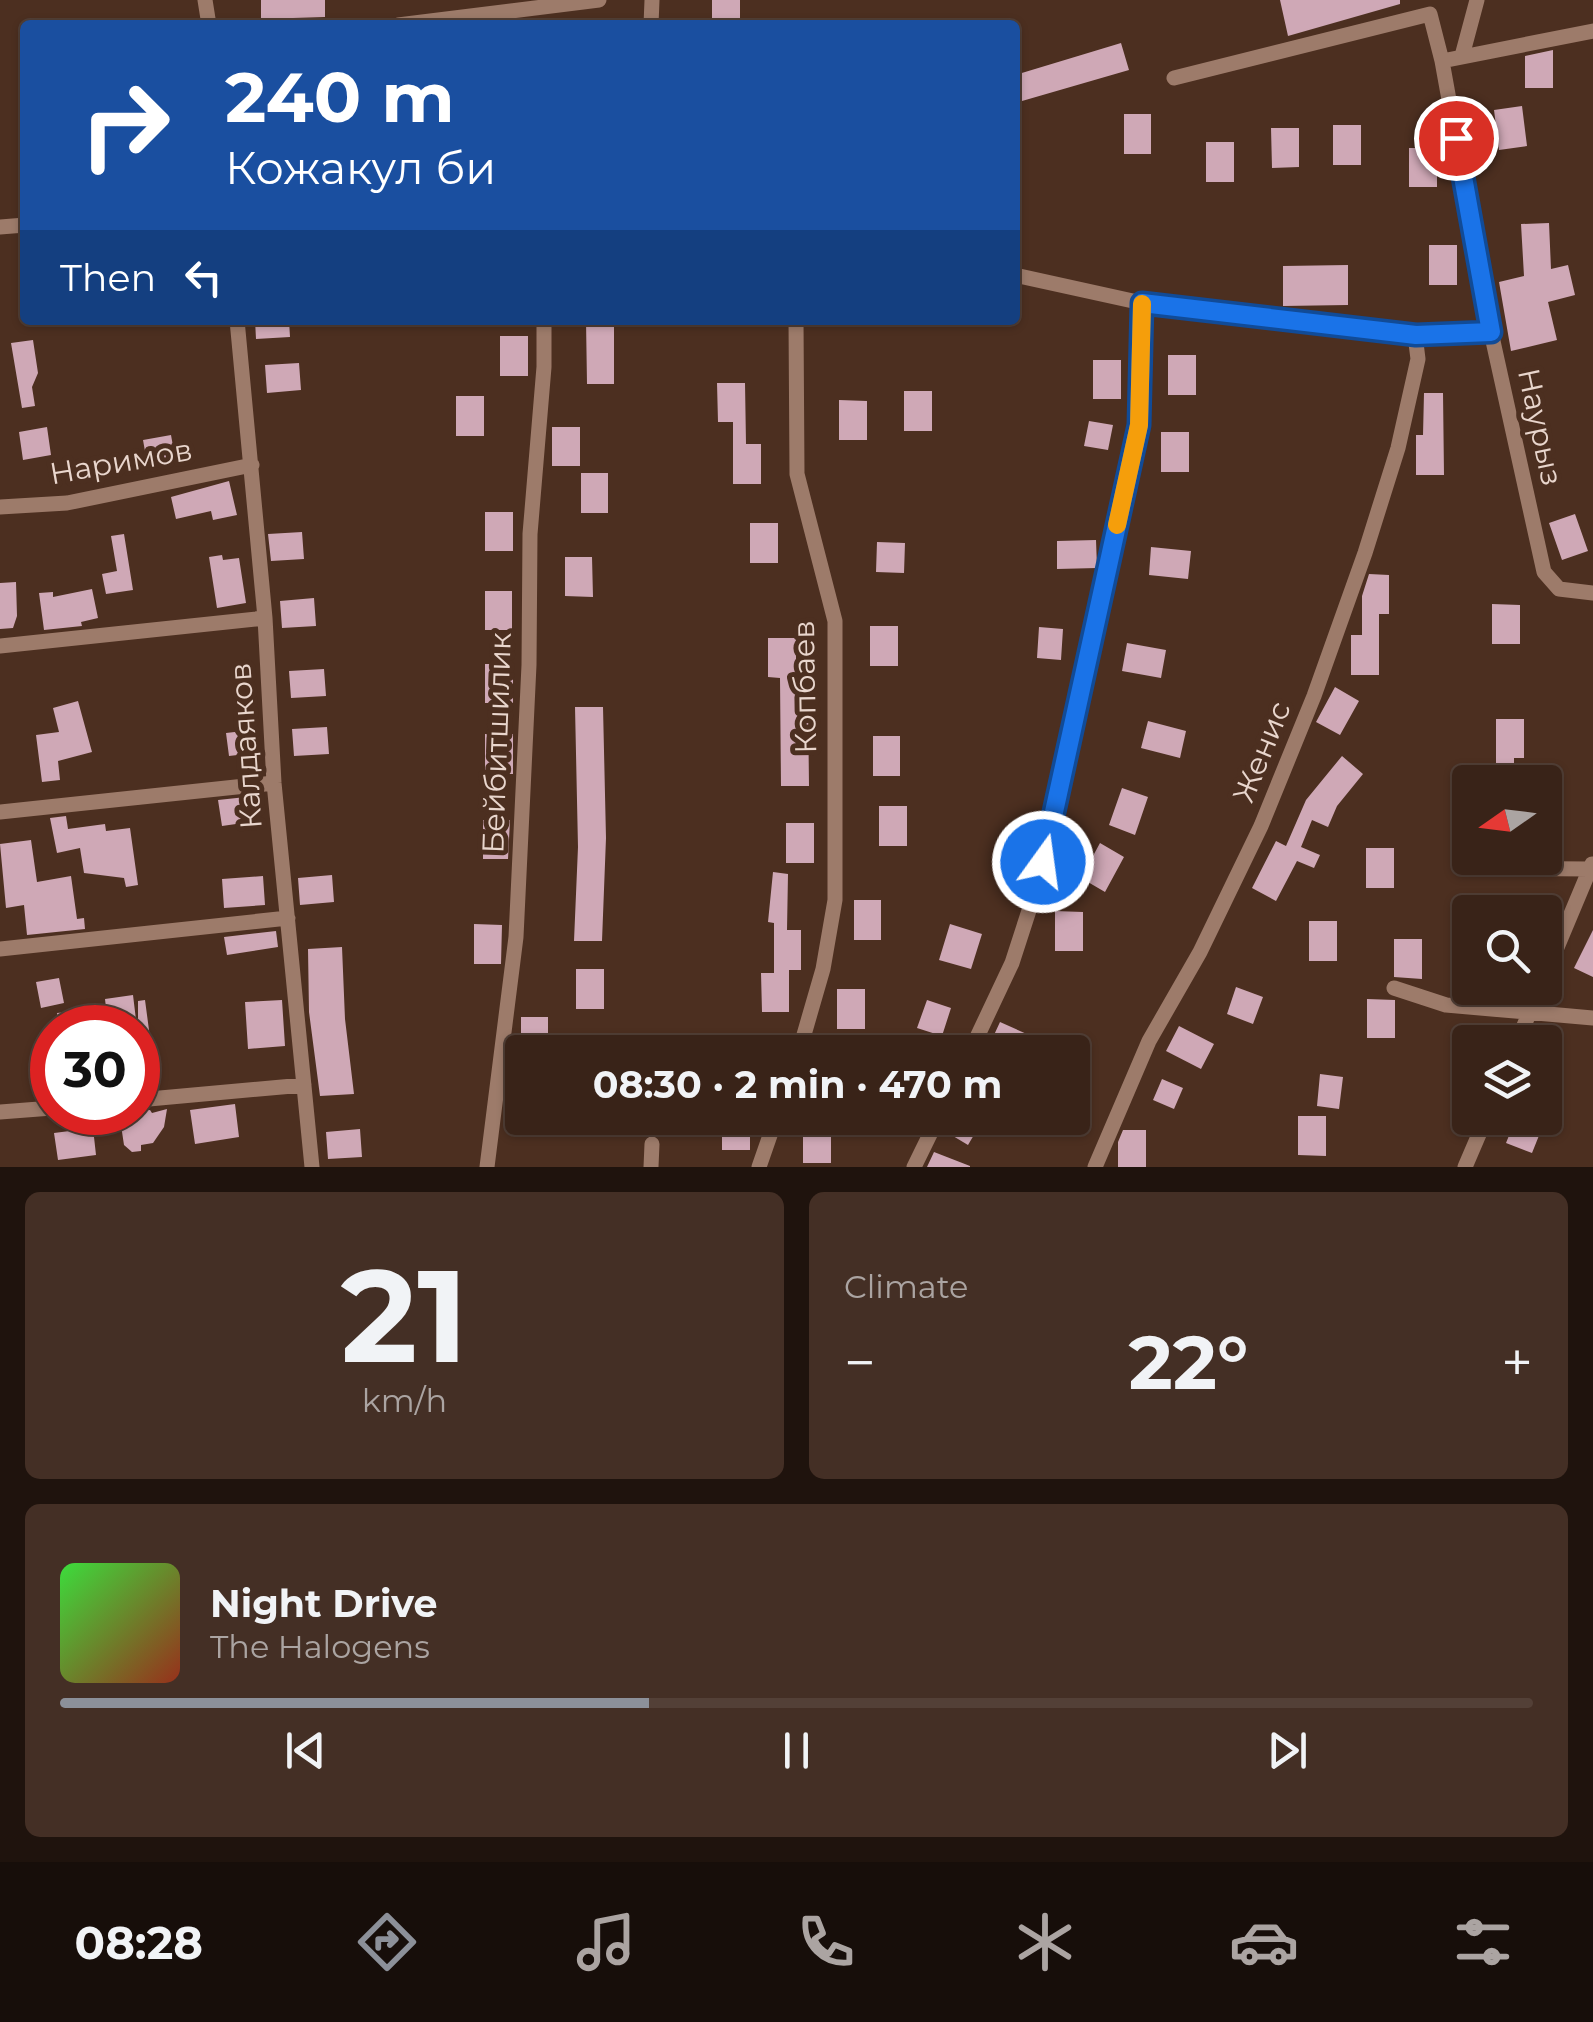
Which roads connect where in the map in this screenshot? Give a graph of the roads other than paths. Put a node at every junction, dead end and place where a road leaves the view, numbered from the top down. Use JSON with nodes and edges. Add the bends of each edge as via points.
{"nodes":[{"id":1,"x":598,"y":0,"type":"edge"},
{"id":2,"x":1478,"y":0,"type":"edge"},
{"id":3,"x":1428,"y":7,"type":"edge"},
{"id":4,"x":438,"y":20,"type":"edge"},
{"id":5,"x":1593,"y":32,"type":"edge"},
{"id":6,"x":1462,"y":56,"type":"junction"},
{"id":7,"x":1442,"y":61,"type":"junction"},
{"id":8,"x":1174,"y":78,"type":"dead end"},
{"id":9,"x":1020,"y":276,"type":"edge"},
{"id":10,"x":1142,"y":303,"type":"junction"},
{"id":11,"x":238,"y":325,"type":"edge"},
{"id":12,"x":544,"y":325,"type":"edge"},
{"id":13,"x":796,"y":325,"type":"edge"},
{"id":14,"x":1491,"y":332,"type":"junction"},
{"id":15,"x":1416,"y":335,"type":"junction"},
{"id":16,"x":252,"y":465,"type":"junction"},
{"id":17,"x":0,"y":506,"type":"edge"},
{"id":18,"x":1593,"y":593,"type":"edge"},
{"id":19,"x":265,"y":618,"type":"junction"},
{"id":20,"x":0,"y":646,"type":"edge"},
{"id":21,"x":274,"y":782,"type":"junction"},
{"id":22,"x":0,"y":812,"type":"edge"},
{"id":23,"x":1591,"y":865,"type":"edge"},
{"id":24,"x":1562,"y":866,"type":"edge"},
{"id":25,"x":288,"y":918,"type":"junction"},
{"id":26,"x":1562,"y":935,"type":"edge"},
{"id":27,"x":0,"y":949,"type":"edge"},
{"id":28,"x":1394,"y":988,"type":"dead end"},
{"id":29,"x":1533,"y":1005,"type":"edge"},
{"id":30,"x":1529,"y":1013,"type":"junction"},
{"id":31,"x":1593,"y":1018,"type":"edge"},
{"id":32,"x":1524,"y":1025,"type":"edge"},
{"id":33,"x":804,"y":1035,"type":"edge"},
{"id":34,"x":978,"y":1035,"type":"edge"},
{"id":35,"x":304,"y":1085,"type":"junction"},
{"id":36,"x":160,"y":1098,"type":"edge"},
{"id":37,"x":30,"y":1110,"type":"edge"},
{"id":38,"x":0,"y":1112,"type":"edge"},
{"id":39,"x":770,"y":1135,"type":"edge"},
{"id":40,"x":930,"y":1135,"type":"edge"},
{"id":41,"x":1479,"y":1135,"type":"edge"},
{"id":42,"x":652,"y":1144,"type":"dead end"},
{"id":43,"x":312,"y":1167,"type":"edge"},
{"id":44,"x":487,"y":1167,"type":"edge"},
{"id":45,"x":651,"y":1167,"type":"edge"},
{"id":46,"x":759,"y":1167,"type":"edge"},
{"id":47,"x":914,"y":1167,"type":"edge"},
{"id":48,"x":1095,"y":1167,"type":"edge"},
{"id":49,"x":1465,"y":1167,"type":"edge"}],
"edges":[{"from":1,"to":4,"type":"street"},
{"from":2,"to":6,"type":"street"},
{"from":3,"to":7,"type":"street","name":"Наурыз"},
{"from":3,"to":8,"type":"street"},
{"from":5,"to":6,"type":"street"},
{"from":6,"to":7,"type":"street"},
{"from":7,"to":14,"type":"street","name":"Наурыз"},
{"from":9,"to":10,"type":"street"},
{"from":10,"to":15,"type":"street"},
{"from":10,"to":34,"type":"street","via":[[1139,425],[1056,809],[1012,963]]},
{"from":11,"to":16,"type":"street","name":"Калдаяков"},
{"from":12,"to":44,"type":"street","name":"Бейбитшилик","via":[[516,937]]},
{"from":13,"to":33,"type":"street","name":"Копбаев","via":[[797,474],[835,622],[835,900]]},
{"from":14,"to":15,"type":"street"},
{"from":14,"to":18,"type":"street","name":"Наурыз","via":[[1544,572],[1559,588]]},
{"from":15,"to":48,"type":"street","name":"Женис","via":[[1418,359],[1398,448],[1314,696],[1262,826],[1148,1041]]},
{"from":16,"to":17,"type":"street","name":"Наримов","via":[[67,503]]},
{"from":16,"to":19,"type":"street","name":"Калдаяков"},
{"from":19,"to":20,"type":"street"},
{"from":19,"to":21,"type":"street","name":"Калдаяков"},
{"from":21,"to":22,"type":"street"},
{"from":21,"to":25,"type":"street","name":"Калдаяков"},
{"from":23,"to":24,"type":"street"},
{"from":23,"to":26,"type":"street"},
{"from":25,"to":27,"type":"street"},
{"from":25,"to":35,"type":"street","name":"Калдаяков"},
{"from":28,"to":30,"type":"street","via":[[1446,1005]]},
{"from":29,"to":30,"type":"street"},
{"from":30,"to":31,"type":"street"},
{"from":30,"to":32,"type":"street"},
{"from":35,"to":36,"type":"street"},
{"from":35,"to":43,"type":"street","name":"Калдаяков"},
{"from":37,"to":38,"type":"street"},
{"from":39,"to":46,"type":"street"},
{"from":40,"to":47,"type":"street"},
{"from":41,"to":49,"type":"street"},
{"from":42,"to":45,"type":"street"}]}
